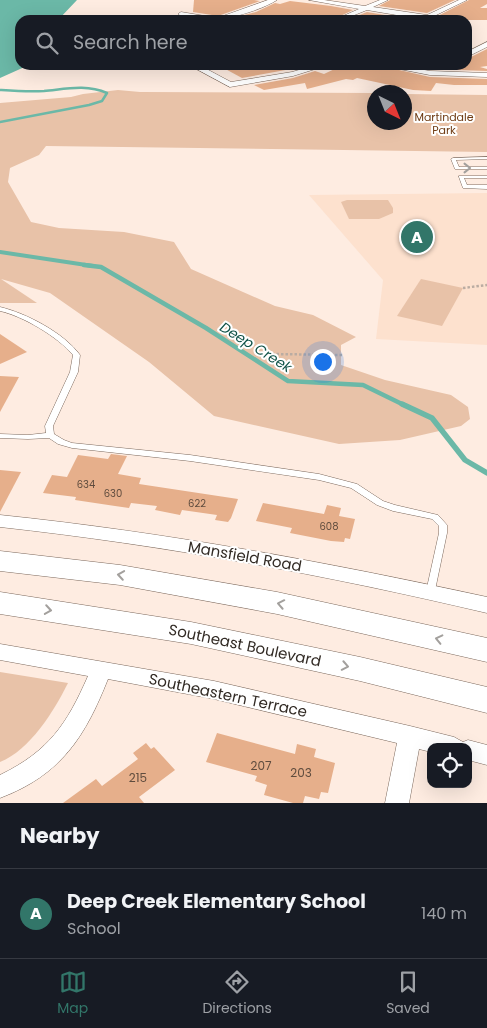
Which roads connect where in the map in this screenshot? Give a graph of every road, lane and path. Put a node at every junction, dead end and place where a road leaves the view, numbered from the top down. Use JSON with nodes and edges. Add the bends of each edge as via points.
{"nodes":[{"id":1,"x":274,"y":0,"type":"edge"},
{"id":2,"x":312,"y":0,"type":"edge"},
{"id":3,"x":386,"y":0,"type":"edge"},
{"id":4,"x":464,"y":0,"type":"edge"},
{"id":5,"x":324,"y":1,"type":"edge"},
{"id":6,"x":366,"y":8,"type":"junction"},
{"id":7,"x":181,"y":14,"type":"dead end"},
{"id":8,"x":187,"y":15,"type":"edge"},
{"id":9,"x":231,"y":15,"type":"edge"},
{"id":10,"x":349,"y":15,"type":"edge"},
{"id":11,"x":403,"y":15,"type":"edge"},
{"id":12,"x":432,"y":15,"type":"edge"},
{"id":13,"x":487,"y":44,"type":"edge"},
{"id":14,"x":472,"y":52,"type":"edge"},
{"id":15,"x":202,"y":70,"type":"edge"},
{"id":16,"x":306,"y":70,"type":"edge"},
{"id":17,"x":415,"y":70,"type":"edge"},
{"id":18,"x":445,"y":70,"type":"edge"},
{"id":19,"x":441,"y":74,"type":"junction"},
{"id":20,"x":487,"y":75,"type":"edge"},
{"id":21,"x":487,"y":158,"type":"edge"},
{"id":22,"x":487,"y":168,"type":"edge"},
{"id":23,"x":487,"y":177,"type":"edge"},
{"id":24,"x":487,"y":187,"type":"edge"},
{"id":25,"x":487,"y":285,"type":"edge"},
{"id":26,"x":463,"y":288,"type":"dead end"},
{"id":27,"x":0,"y":309,"type":"edge"},
{"id":28,"x":272,"y":354,"type":"dead end"},
{"id":29,"x":343,"y":355,"type":"dead end"},
{"id":30,"x":50,"y":435,"type":"junction"},
{"id":31,"x":0,"y":436,"type":"edge"},
{"id":32,"x":0,"y":521,"type":"edge"},
{"id":33,"x":0,"y":561,"type":"edge"},
{"id":34,"x":430,"y":592,"type":"junction"},
{"id":35,"x":0,"y":603,"type":"edge"},
{"id":36,"x":487,"y":605,"type":"edge"},
{"id":37,"x":487,"y":650,"type":"edge"},
{"id":38,"x":0,"y":652,"type":"edge"},
{"id":39,"x":101,"y":669,"type":"junction"},
{"id":40,"x":487,"y":700,"type":"edge"},
{"id":41,"x":410,"y":736,"type":"junction"},
{"id":42,"x":438,"y":743,"type":"edge"},
{"id":43,"x":472,"y":751,"type":"edge"},
{"id":44,"x":487,"y":755,"type":"edge"},
{"id":45,"x":0,"y":787,"type":"edge"},
{"id":46,"x":397,"y":803,"type":"edge"}],
"edges":[{"from":1,"to":9,"type":"street"},
{"from":2,"to":5,"type":"street"},
{"from":3,"to":6,"type":"street"},
{"from":4,"to":12,"type":"street"},
{"from":5,"to":6,"type":"street"},
{"from":6,"to":10,"type":"street"},
{"from":6,"to":11,"type":"street"},
{"from":7,"to":8,"type":"street"},
{"from":13,"to":14,"type":"street"},
{"from":15,"to":16,"type":"street","via":[[230,85]]},
{"from":17,"to":19,"type":"street"},
{"from":18,"to":19,"type":"street"},
{"from":19,"to":20,"type":"street"},
{"from":21,"to":22,"type":"lane","one_way":true,"via":[[453,159],[457,168]]},
{"from":23,"to":24,"type":"lane","via":[[461,177],[465,187]]},
{"from":25,"to":26,"type":"path"},
{"from":27,"to":30,"type":"lane","via":[[21,315],[69,346],[77,355],[74,372],[49,426]]},
{"from":28,"to":29,"type":"path"},
{"from":30,"to":31,"type":"lane"},
{"from":30,"to":34,"type":"lane","via":[[72,445],[319,477],[354,486],[392,508],[435,517],[443,525],[443,533]]},
{"from":32,"to":34,"type":"street","name":"Mansfield Road","via":[[110,533],[310,567]]},
{"from":37,"to":33,"type":"main road","one_way":true,"via":[[268,601],[120,574]]},
{"from":34,"to":36,"type":"street","name":"Mansfield Road"},
{"from":35,"to":40,"type":"main road","name":"Southeast Boulevard","one_way":true,"via":[[191,633]]},
{"from":38,"to":39,"type":"street","name":"Southeastern Terrace"},
{"from":39,"to":41,"type":"street","name":"Southeastern Terrace","via":[[214,690]]},
{"from":39,"to":45,"type":"street","via":[[81,717],[60,746],[29,771]]},
{"from":41,"to":42,"type":"street","name":"Southeastern Terrace"},
{"from":41,"to":46,"type":"street"},
{"from":43,"to":44,"type":"street"}]}
